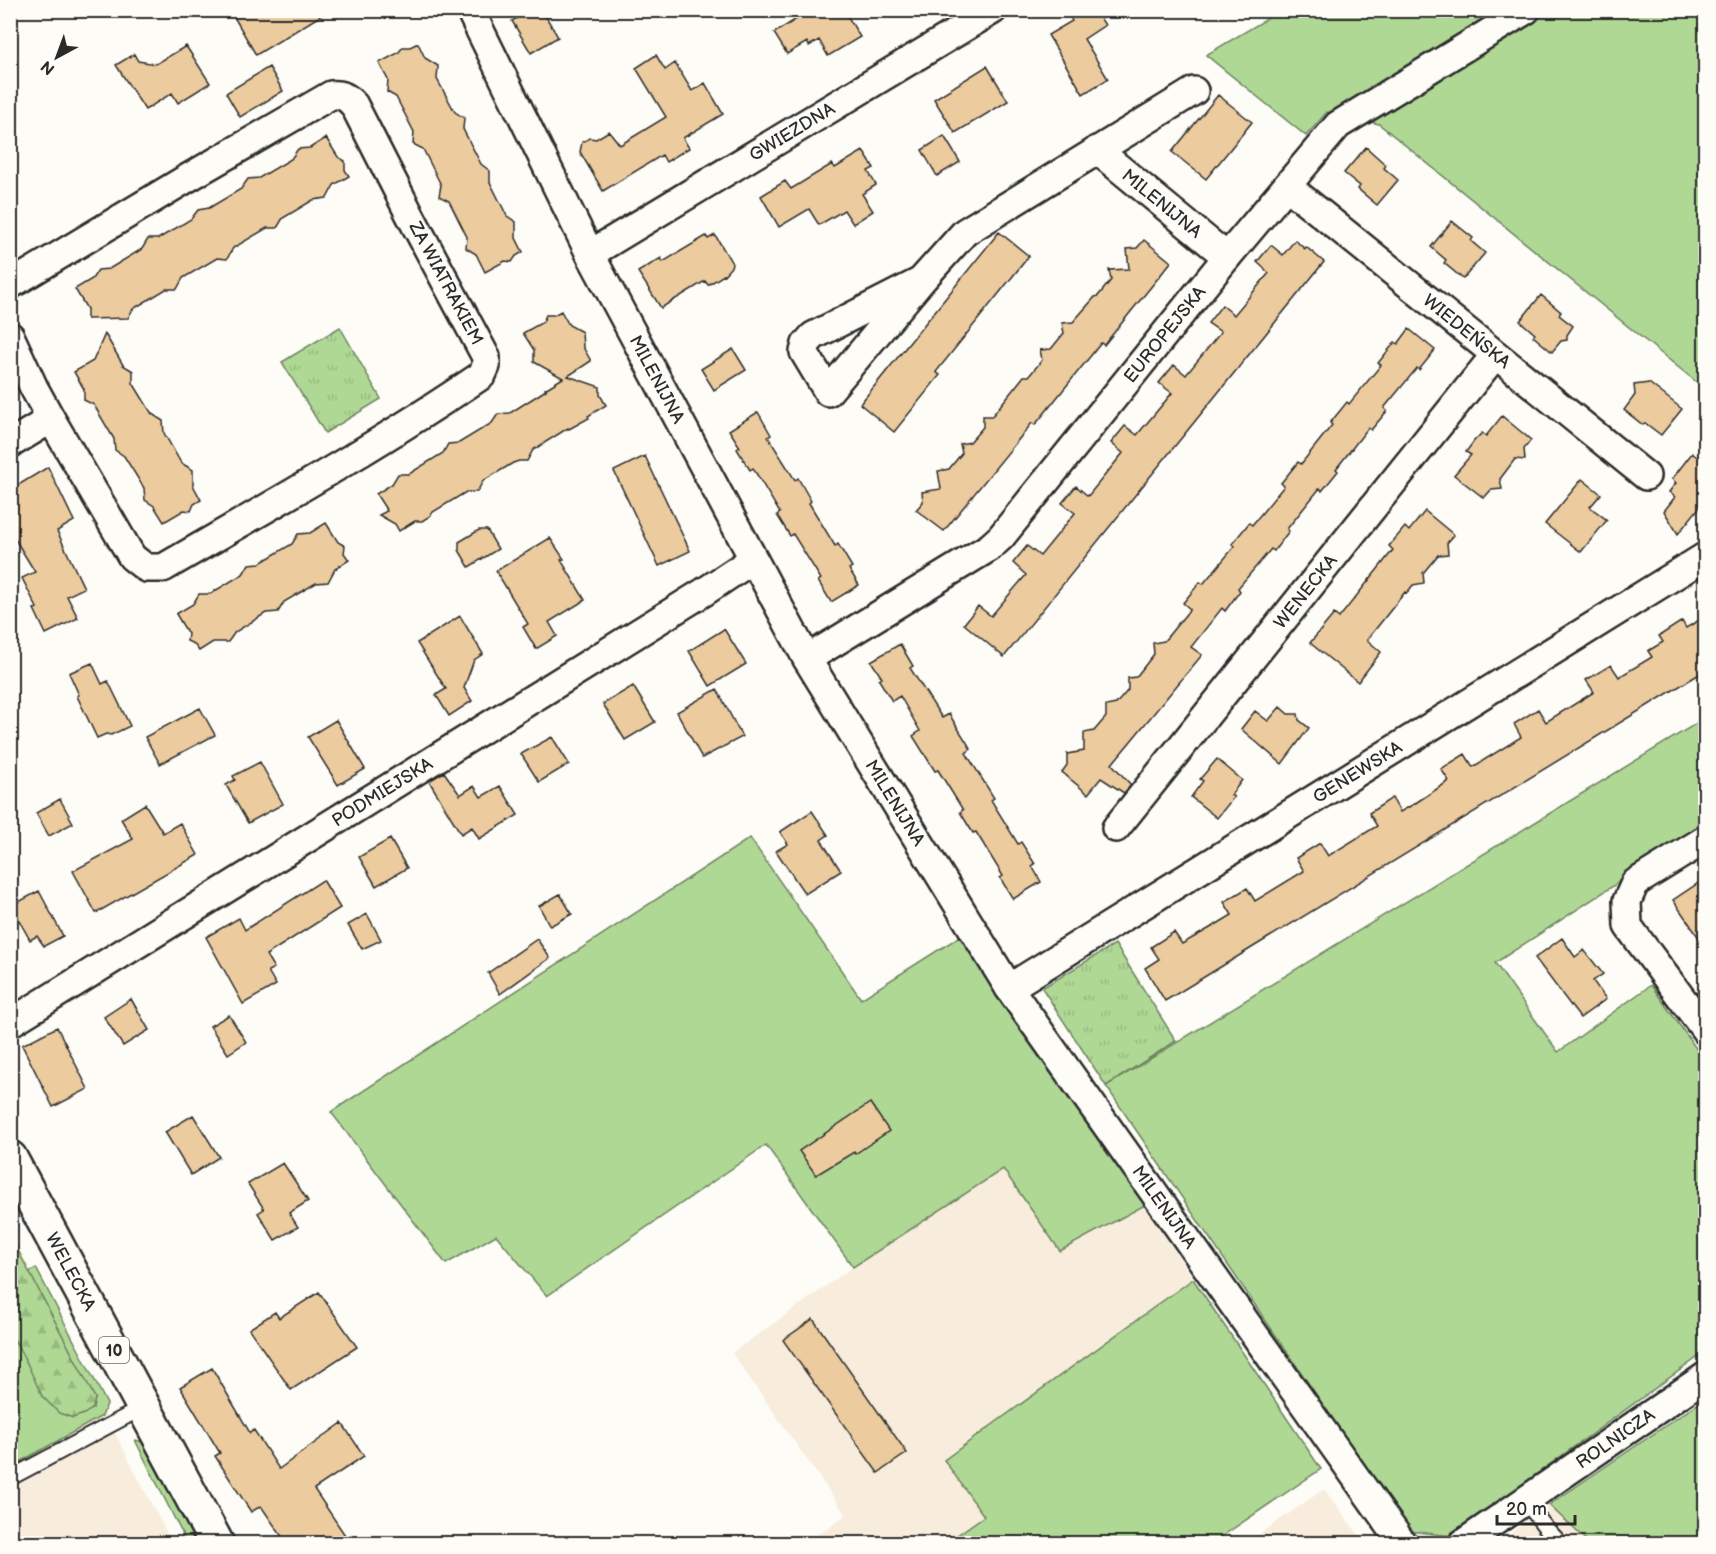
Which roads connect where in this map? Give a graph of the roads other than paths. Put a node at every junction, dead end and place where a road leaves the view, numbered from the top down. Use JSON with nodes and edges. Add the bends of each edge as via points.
{"nodes":[{"id":1,"x":470,"y":10,"type":"edge"},
{"id":2,"x":993,"y":10,"type":"edge"},
{"id":3,"x":1526,"y":10,"type":"edge"},
{"id":4,"x":1194,"y":92,"type":"dead end"},
{"id":5,"x":1096,"y":150,"type":"junction"},
{"id":6,"x":1287,"y":186,"type":"junction"},
{"id":7,"x":590,"y":254,"type":"junction"},
{"id":8,"x":1227,"y":256,"type":"junction"},
{"id":9,"x":921,"y":281,"type":"dead end"},
{"id":10,"x":10,"y":285,"type":"edge"},
{"id":11,"x":10,"y":336,"type":"edge"},
{"id":12,"x":1495,"y":355,"type":"junction"},
{"id":13,"x":51,"y":419,"type":"junction"},
{"id":14,"x":10,"y":444,"type":"edge"},
{"id":15,"x":1646,"y":476,"type":"dead end"},
{"id":16,"x":1706,"y":556,"type":"edge"},
{"id":17,"x":752,"y":560,"type":"junction"},
{"id":18,"x":807,"y":659,"type":"junction"},
{"id":19,"x":1116,"y":828,"type":"dead end"},
{"id":20,"x":1706,"y":839,"type":"edge"},
{"id":21,"x":1009,"y":988,"type":"junction"},
{"id":22,"x":10,"y":1023,"type":"edge"},
{"id":23,"x":1706,"y":1031,"type":"edge"},
{"id":24,"x":10,"y":1158,"type":"edge"},
{"id":25,"x":1706,"y":1376,"type":"edge"},
{"id":26,"x":144,"y":1407,"type":"junction"},
{"id":27,"x":10,"y":1478,"type":"edge"},
{"id":28,"x":1525,"y":1501,"type":"junction"},
{"id":29,"x":216,"y":1544,"type":"edge"},
{"id":30,"x":1403,"y":1544,"type":"edge"},
{"id":31,"x":1462,"y":1544,"type":"edge"},
{"id":32,"x":1561,"y":1544,"type":"edge"}],
"edges":[{"from":1,"to":7,"type":"street","name":"MILENIJNA"},
{"from":2,"to":7,"type":"street","name":"GWIEZDNA"},
{"from":3,"to":6,"type":"street","name":"EUROPEJSKA","via":[[1338,125]]},
{"from":4,"to":5,"type":"street"},
{"from":5,"to":8,"type":"street","name":"MILENIJNA"},
{"from":5,"to":9,"type":"street","via":[[965,231]]},
{"from":6,"to":8,"type":"street","name":"EUROPEJSKA"},
{"from":6,"to":12,"type":"street","name":"WIEDEŃSKA"},
{"from":7,"to":17,"type":"street","name":"MILENIJNA"},
{"from":8,"to":18,"type":"street","name":"EUROPEJSKA","via":[[996,542]]},
{"from":10,"to":13,"type":"street","name":"ZA WIATRAKIEM","via":[[331,95],[340,94],[354,105],[486,357],[482,375],[425,414],[163,568],[146,568],[132,557]]},
{"from":11,"to":13,"type":"street","name":"ZA WIATRAKIEM"},
{"from":12,"to":15,"type":"street","name":"WIEDEŃSKA"},
{"from":12,"to":19,"type":"street","name":"WENECKA"},
{"from":13,"to":14,"type":"street"},
{"from":16,"to":21,"type":"street","name":"GENEWSKA"},
{"from":17,"to":18,"type":"street","name":"MILENIJNA"},
{"from":17,"to":22,"type":"street","name":"PODMIEJSKA"},
{"from":18,"to":21,"type":"street","name":"MILENIJNA"},
{"from":20,"to":23,"type":"street","via":[[1635,883],[1627,901],[1628,926]]},
{"from":21,"to":30,"type":"street","name":"MILENIJNA"},
{"from":24,"to":26,"type":"main road","name":"WELECKA","number":"10"},
{"from":25,"to":28,"type":"street","name":"ROLNICZA"},
{"from":26,"to":27,"type":"lane"},
{"from":26,"to":29,"type":"main road","name":"WELECKA","number":"10"},
{"from":28,"to":31,"type":"street"},
{"from":28,"to":32,"type":"lane"}]}
